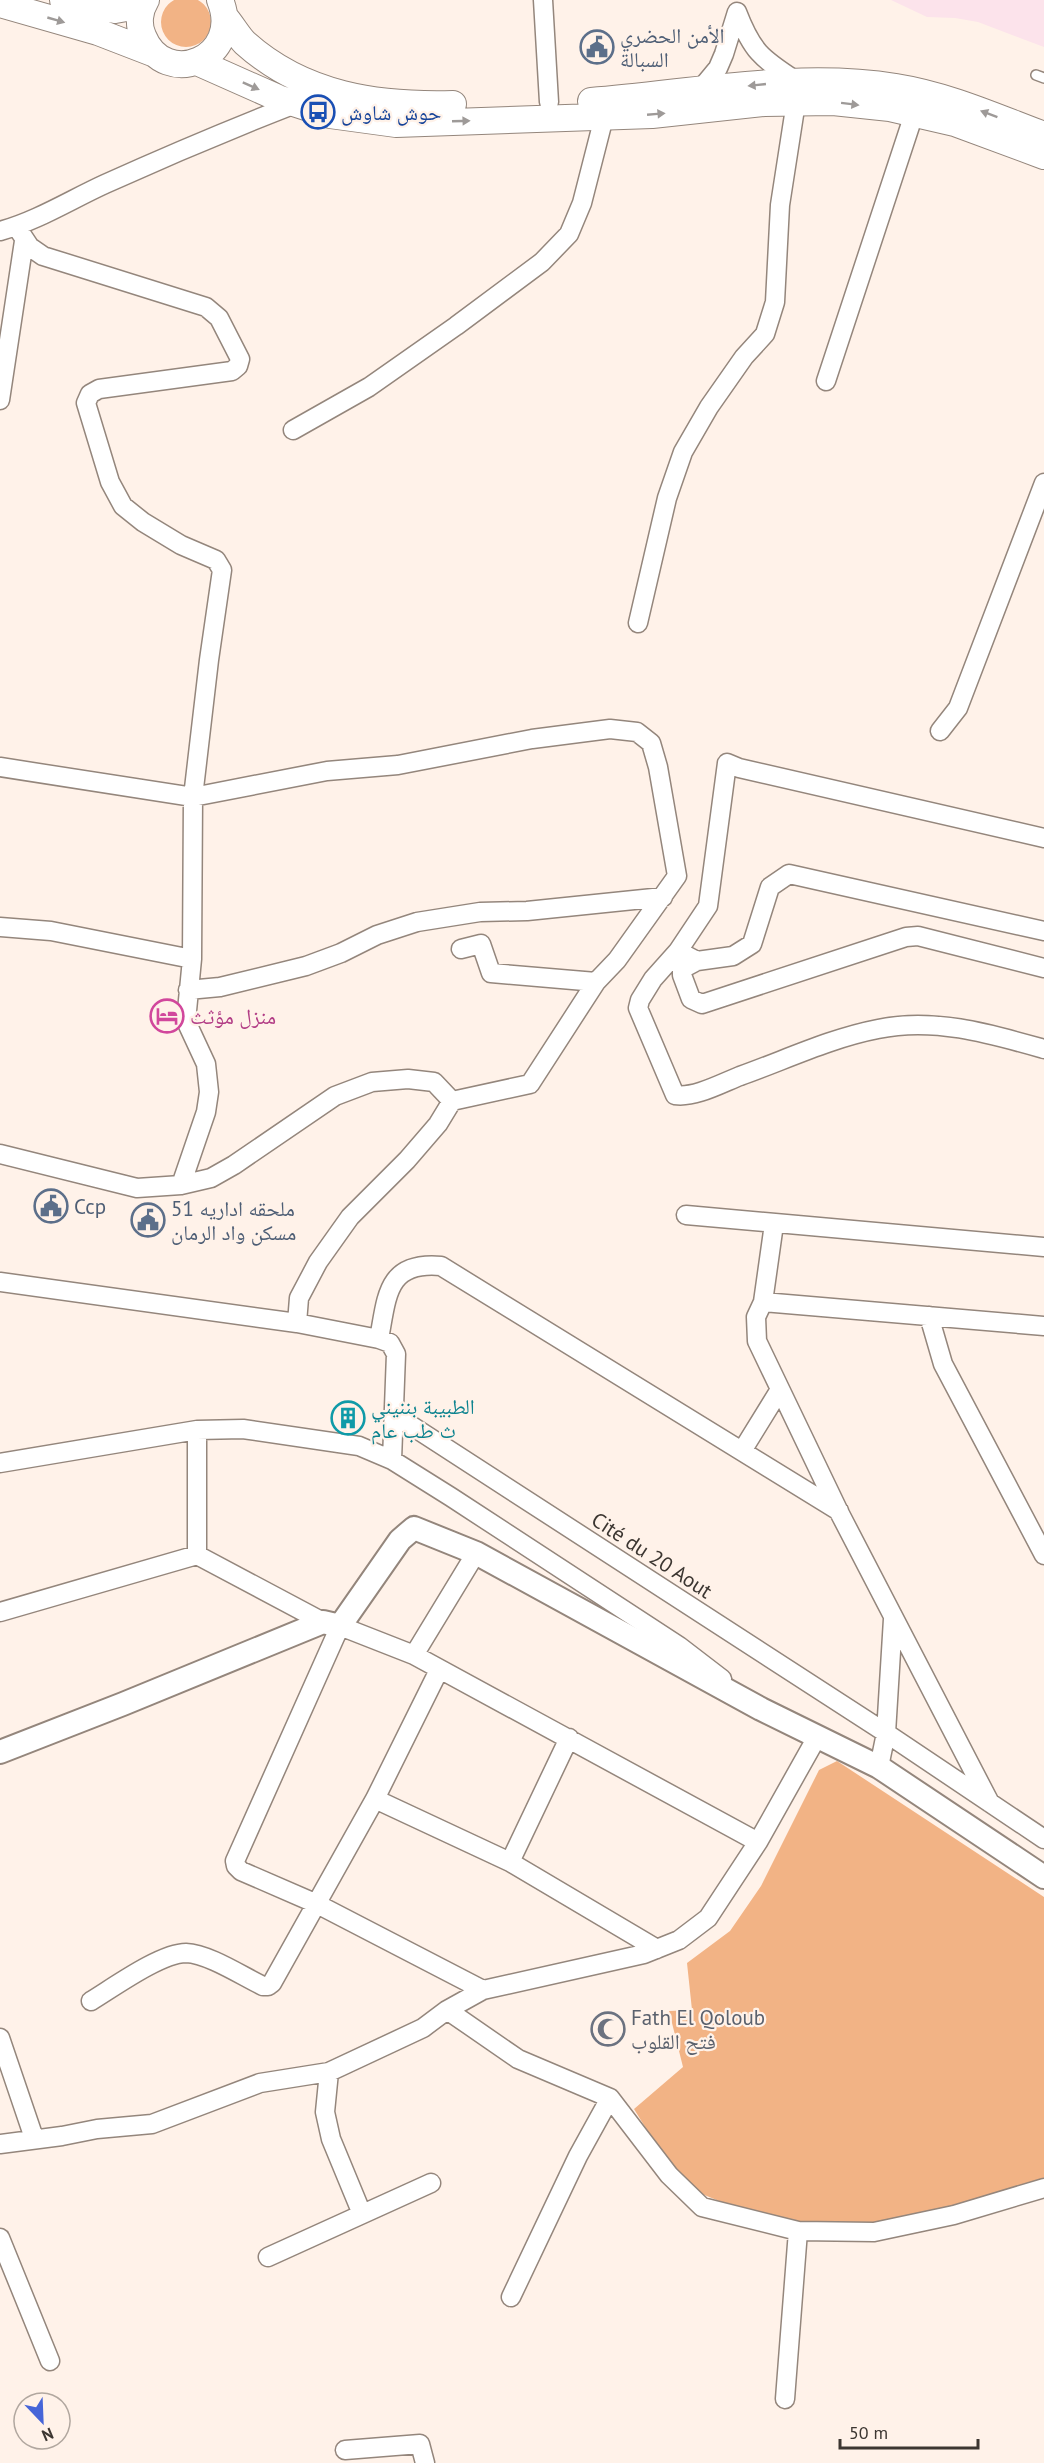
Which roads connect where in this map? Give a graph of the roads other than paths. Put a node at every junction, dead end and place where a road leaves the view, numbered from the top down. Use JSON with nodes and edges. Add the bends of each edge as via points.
{"nodes":[{"id":1,"x":63,"y":0,"type":"edge"},
{"id":2,"x":543,"y":0,"type":"edge"},
{"id":3,"x":144,"y":2,"type":"edge"},
{"id":4,"x":0,"y":4,"type":"edge"},
{"id":5,"x":736,"y":6,"type":"edge"},
{"id":6,"x":223,"y":9,"type":"edge"},
{"id":7,"x":155,"y":54,"type":"junction"},
{"id":8,"x":197,"y":62,"type":"junction"},
{"id":9,"x":699,"y":91,"type":"junction"},
{"id":10,"x":796,"y":91,"type":"junction"},
{"id":11,"x":549,"y":102,"type":"junction"},
{"id":12,"x":295,"y":104,"type":"junction"},
{"id":13,"x":914,"y":114,"type":"junction"},
{"id":14,"x":604,"y":117,"type":"junction"},
{"id":15,"x":1044,"y":135,"type":"edge"},
{"id":16,"x":1044,"y":156,"type":"edge"},
{"id":17,"x":14,"y":232,"type":"edge"},
{"id":18,"x":826,"y":381,"type":"dead end"},
{"id":19,"x":0,"y":400,"type":"edge"},
{"id":20,"x":293,"y":430,"type":"dead end"},
{"id":21,"x":1044,"y":483,"type":"edge"},
{"id":22,"x":638,"y":623,"type":"dead end"},
{"id":23,"x":940,"y":731,"type":"dead end"},
{"id":24,"x":0,"y":767,"type":"edge"},
{"id":25,"x":193,"y":797,"type":"junction"},
{"id":26,"x":1044,"y":838,"type":"edge"},
{"id":27,"x":663,"y":897,"type":"junction"},
{"id":28,"x":0,"y":927,"type":"edge"},
{"id":29,"x":1044,"y":931,"type":"edge"},
{"id":30,"x":461,"y":949,"type":"dead end"},
{"id":31,"x":678,"y":951,"type":"junction"},
{"id":32,"x":192,"y":958,"type":"junction"},
{"id":33,"x":697,"y":961,"type":"junction"},
{"id":34,"x":1044,"y":968,"type":"edge"},
{"id":35,"x":596,"y":982,"type":"junction"},
{"id":36,"x":188,"y":990,"type":"junction"},
{"id":37,"x":1044,"y":1049,"type":"edge"},
{"id":38,"x":452,"y":1101,"type":"junction"},
{"id":39,"x":0,"y":1154,"type":"edge"},
{"id":40,"x":181,"y":1185,"type":"junction"},
{"id":41,"x":687,"y":1215,"type":"dead end"},
{"id":42,"x":774,"y":1224,"type":"junction"},
{"id":43,"x":1044,"y":1246,"type":"edge"},
{"id":44,"x":0,"y":1282,"type":"edge"},
{"id":45,"x":763,"y":1302,"type":"junction"},
{"id":46,"x":929,"y":1316,"type":"junction"},
{"id":47,"x":297,"y":1323,"type":"junction"},
{"id":48,"x":1044,"y":1326,"type":"edge"},
{"id":49,"x":379,"y":1339,"type":"junction"},
{"id":50,"x":779,"y":1391,"type":"junction"},
{"id":51,"x":395,"y":1414,"type":"junction"},
{"id":52,"x":197,"y":1430,"type":"junction"},
{"id":53,"x":742,"y":1451,"type":"junction"},
{"id":54,"x":392,"y":1460,"type":"junction"},
{"id":55,"x":0,"y":1462,"type":"edge"},
{"id":56,"x":839,"y":1512,"type":"junction"},
{"id":57,"x":476,"y":1553,"type":"junction"},
{"id":58,"x":197,"y":1555,"type":"junction"},
{"id":59,"x":1044,"y":1555,"type":"edge"},
{"id":60,"x":0,"y":1612,"type":"edge"},
{"id":61,"x":893,"y":1617,"type":"junction"},
{"id":62,"x":331,"y":1624,"type":"junction"},
{"id":63,"x":414,"y":1655,"type":"junction"},
{"id":64,"x":439,"y":1670,"type":"junction"},
{"id":65,"x":762,"y":1709,"type":"junction"},
{"id":66,"x":886,"y":1733,"type":"junction"},
{"id":67,"x":817,"y":1737,"type":"junction"},
{"id":68,"x":569,"y":1738,"type":"junction"},
{"id":69,"x":0,"y":1752,"type":"edge"},
{"id":70,"x":879,"y":1767,"type":"junction"},
{"id":71,"x":375,"y":1799,"type":"junction"},
{"id":72,"x":990,"y":1803,"type":"junction"},
{"id":73,"x":1044,"y":1839,"type":"edge"},
{"id":74,"x":758,"y":1842,"type":"junction"},
{"id":75,"x":510,"y":1862,"type":"junction"},
{"id":76,"x":1044,"y":1877,"type":"edge"},
{"id":77,"x":317,"y":1904,"type":"junction"},
{"id":78,"x":657,"y":1949,"type":"junction"},
{"id":79,"x":483,"y":1990,"type":"junction"},
{"id":80,"x":91,"y":2001,"type":"dead end"},
{"id":81,"x":447,"y":2010,"type":"junction"},
{"id":82,"x":0,"y":2038,"type":"edge"},
{"id":83,"x":329,"y":2072,"type":"junction"},
{"id":84,"x":610,"y":2098,"type":"junction"},
{"id":85,"x":34,"y":2138,"type":"junction"},
{"id":86,"x":0,"y":2144,"type":"edge"},
{"id":87,"x":431,"y":2182,"type":"dead end"},
{"id":88,"x":1044,"y":2188,"type":"edge"},
{"id":89,"x":362,"y":2214,"type":"junction"},
{"id":90,"x":798,"y":2231,"type":"junction"},
{"id":91,"x":0,"y":2238,"type":"edge"},
{"id":92,"x":268,"y":2257,"type":"dead end"},
{"id":93,"x":511,"y":2297,"type":"dead end"},
{"id":94,"x":50,"y":2361,"type":"dead end"},
{"id":95,"x":784,"y":2398,"type":"dead end"},
{"id":96,"x":345,"y":2450,"type":"dead end"},
{"id":97,"x":425,"y":2463,"type":"edge"}],
"edges":[{"from":1,"to":3,"type":"main road","via":[[114,10]]},
{"from":2,"to":11,"type":"street"},
{"from":3,"to":7,"type":"main road","via":[[141,31]]},
{"from":4,"to":7,"type":"main road","one_way":true,"via":[[98,32]]},
{"from":5,"to":9,"type":"street","via":[[718,68]]},
{"from":5,"to":10,"type":"street","via":[[755,51]]},
{"from":6,"to":8,"type":"main road","via":[[224,31],[219,44]]},
{"from":6,"to":11,"type":"main road","via":[[245,42],[273,63],[340,95],[377,103],[420,105]]},
{"from":7,"to":8,"type":"main road","via":[[175,64]]},
{"from":8,"to":12,"type":"main road","one_way":true},
{"from":10,"to":9,"type":"main road","one_way":true},
{"from":9,"to":11,"type":"main road"},
{"from":10,"to":13,"type":"main road","one_way":true,"via":[[833,102]]},
{"from":14,"to":10,"type":"main road","one_way":true,"via":[[764,103]]},
{"from":15,"to":10,"type":"main road","one_way":true,"via":[[971,107],[898,87],[847,81]]},
{"from":10,"to":22,"type":"street","via":[[780,204],[775,302],[765,334],[709,407],[683,452],[667,498]]},
{"from":12,"to":14,"type":"main road","one_way":true,"via":[[330,115],[396,124]]},
{"from":12,"to":17,"type":"street","via":[[123,176]]},
{"from":13,"to":16,"type":"main road","via":[[955,123]]},
{"from":13,"to":18,"type":"street"},
{"from":14,"to":20,"type":"street","via":[[578,213],[569,234],[542,262],[369,387]]},
{"from":17,"to":19,"type":"street"},
{"from":17,"to":25,"type":"street","via":[[43,256],[206,307],[219,318],[240,359],[232,371],[99,389],[90,394],[86,403],[110,482],[123,506],[143,522],[222,566]]},
{"from":21,"to":23,"type":"street","via":[[958,708]]},
{"from":24,"to":25,"type":"street"},
{"from":25,"to":27,"type":"street","via":[[327,771],[398,765],[532,739],[610,729],[637,732],[651,742],[658,767],[677,876]]},
{"from":25,"to":32,"type":"street"},
{"from":26,"to":31,"type":"street","via":[[726,763],[708,906]]},
{"from":27,"to":35,"type":"street"},
{"from":27,"to":36,"type":"street","via":[[480,912],[417,922],[376,935],[306,966],[220,987]]},
{"from":28,"to":32,"type":"street","via":[[51,931]]},
{"from":29,"to":33,"type":"street","via":[[789,874],[770,887],[752,944],[733,956]]},
{"from":30,"to":35,"type":"street","via":[[481,945],[490,973]]},
{"from":31,"to":33,"type":"street"},
{"from":31,"to":37,"type":"street","via":[[653,980],[638,1008],[675,1095],[709,1088],[878,1029],[948,1026]]},
{"from":32,"to":36,"type":"street"},
{"from":33,"to":34,"type":"street","via":[[686,965],[682,975],[691,999],[702,1004],[906,937],[918,936]]},
{"from":35,"to":38,"type":"street","via":[[530,1084]]},
{"from":36,"to":40,"type":"street","via":[[186,1021],[206,1064],[209,1092]]},
{"from":38,"to":40,"type":"street","via":[[434,1082],[372,1082],[335,1096],[211,1178]]},
{"from":38,"to":47,"type":"street","via":[[407,1160],[350,1217],[318,1262],[300,1298]]},
{"from":39,"to":40,"type":"street","via":[[136,1188]]},
{"from":41,"to":42,"type":"street"},
{"from":42,"to":43,"type":"street"},
{"from":42,"to":45,"type":"street","name":"Cité du 20 Aout"},
{"from":44,"to":47,"type":"street"},
{"from":45,"to":46,"type":"street"},
{"from":45,"to":50,"type":"street","name":"Cité du 20 Aout","via":[[756,1317],[757,1341]]},
{"from":46,"to":48,"type":"street"},
{"from":46,"to":59,"type":"street","via":[[943,1364]]},
{"from":47,"to":49,"type":"street"},
{"from":49,"to":51,"type":"street","via":[[390,1343],[396,1354]]},
{"from":49,"to":53,"type":"street","via":[[389,1290],[403,1271],[424,1264],[441,1266]]},
{"from":50,"to":53,"type":"street"},
{"from":50,"to":56,"type":"street","name":"Cité du 20 Aout"},
{"from":51,"to":54,"type":"street"},
{"from":51,"to":66,"type":"street","name":"Cité du 20 Aout"},
{"from":52,"to":54,"type":"street","via":[[243,1429],[359,1446]]},
{"from":52,"to":55,"type":"street"},
{"from":52,"to":58,"type":"street"},
{"from":53,"to":56,"type":"street"},
{"from":54,"to":65,"type":"street","via":[[679,1646]]},
{"from":56,"to":61,"type":"street","name":"Cité du 20 Aout"},
{"from":57,"to":62,"type":"street","via":[[414,1528]]},
{"from":57,"to":63,"type":"street"},
{"from":57,"to":65,"type":"street"},
{"from":58,"to":60,"type":"street"},
{"from":58,"to":62,"type":"street"},
{"from":61,"to":66,"type":"street"},
{"from":61,"to":72,"type":"street","name":"Cité du 20 Aout"},
{"from":62,"to":63,"type":"street"},
{"from":62,"to":69,"type":"street"},
{"from":62,"to":77,"type":"street","via":[[235,1861],[241,1871]]},
{"from":63,"to":64,"type":"street"},
{"from":64,"to":68,"type":"street"},
{"from":64,"to":71,"type":"street"},
{"from":65,"to":67,"type":"street"},
{"from":66,"to":70,"type":"street"},
{"from":66,"to":72,"type":"street","name":"Cité du 20 Aout"},
{"from":67,"to":70,"type":"street"},
{"from":67,"to":74,"type":"street"},
{"from":68,"to":74,"type":"street"},
{"from":68,"to":75,"type":"street"},
{"from":70,"to":76,"type":"street"},
{"from":71,"to":75,"type":"street"},
{"from":71,"to":77,"type":"street"},
{"from":72,"to":73,"type":"street","name":"Cité du 20 Aout"},
{"from":74,"to":78,"type":"street","via":[[708,1918],[679,1940]]},
{"from":75,"to":78,"type":"street"},
{"from":77,"to":79,"type":"street"},
{"from":77,"to":80,"type":"street","via":[[268,1986],[186,1953],[167,1956]]},
{"from":78,"to":79,"type":"street"},
{"from":79,"to":81,"type":"street"},
{"from":81,"to":83,"type":"street","via":[[423,2028]]},
{"from":81,"to":84,"type":"street","via":[[518,2059]]},
{"from":82,"to":85,"type":"street"},
{"from":83,"to":85,"type":"street","via":[[260,2083],[152,2124]]},
{"from":83,"to":89,"type":"street","via":[[325,2112],[331,2139]]},
{"from":84,"to":90,"type":"street","via":[[669,2175],[702,2207]]},
{"from":84,"to":93,"type":"street"},
{"from":85,"to":86,"type":"street"},
{"from":87,"to":89,"type":"street"},
{"from":88,"to":90,"type":"street","via":[[954,2215],[874,2232]]},
{"from":89,"to":92,"type":"street"},
{"from":90,"to":95,"type":"street"},
{"from":91,"to":94,"type":"street"},
{"from":96,"to":97,"type":"street","via":[[420,2444]]}]}
